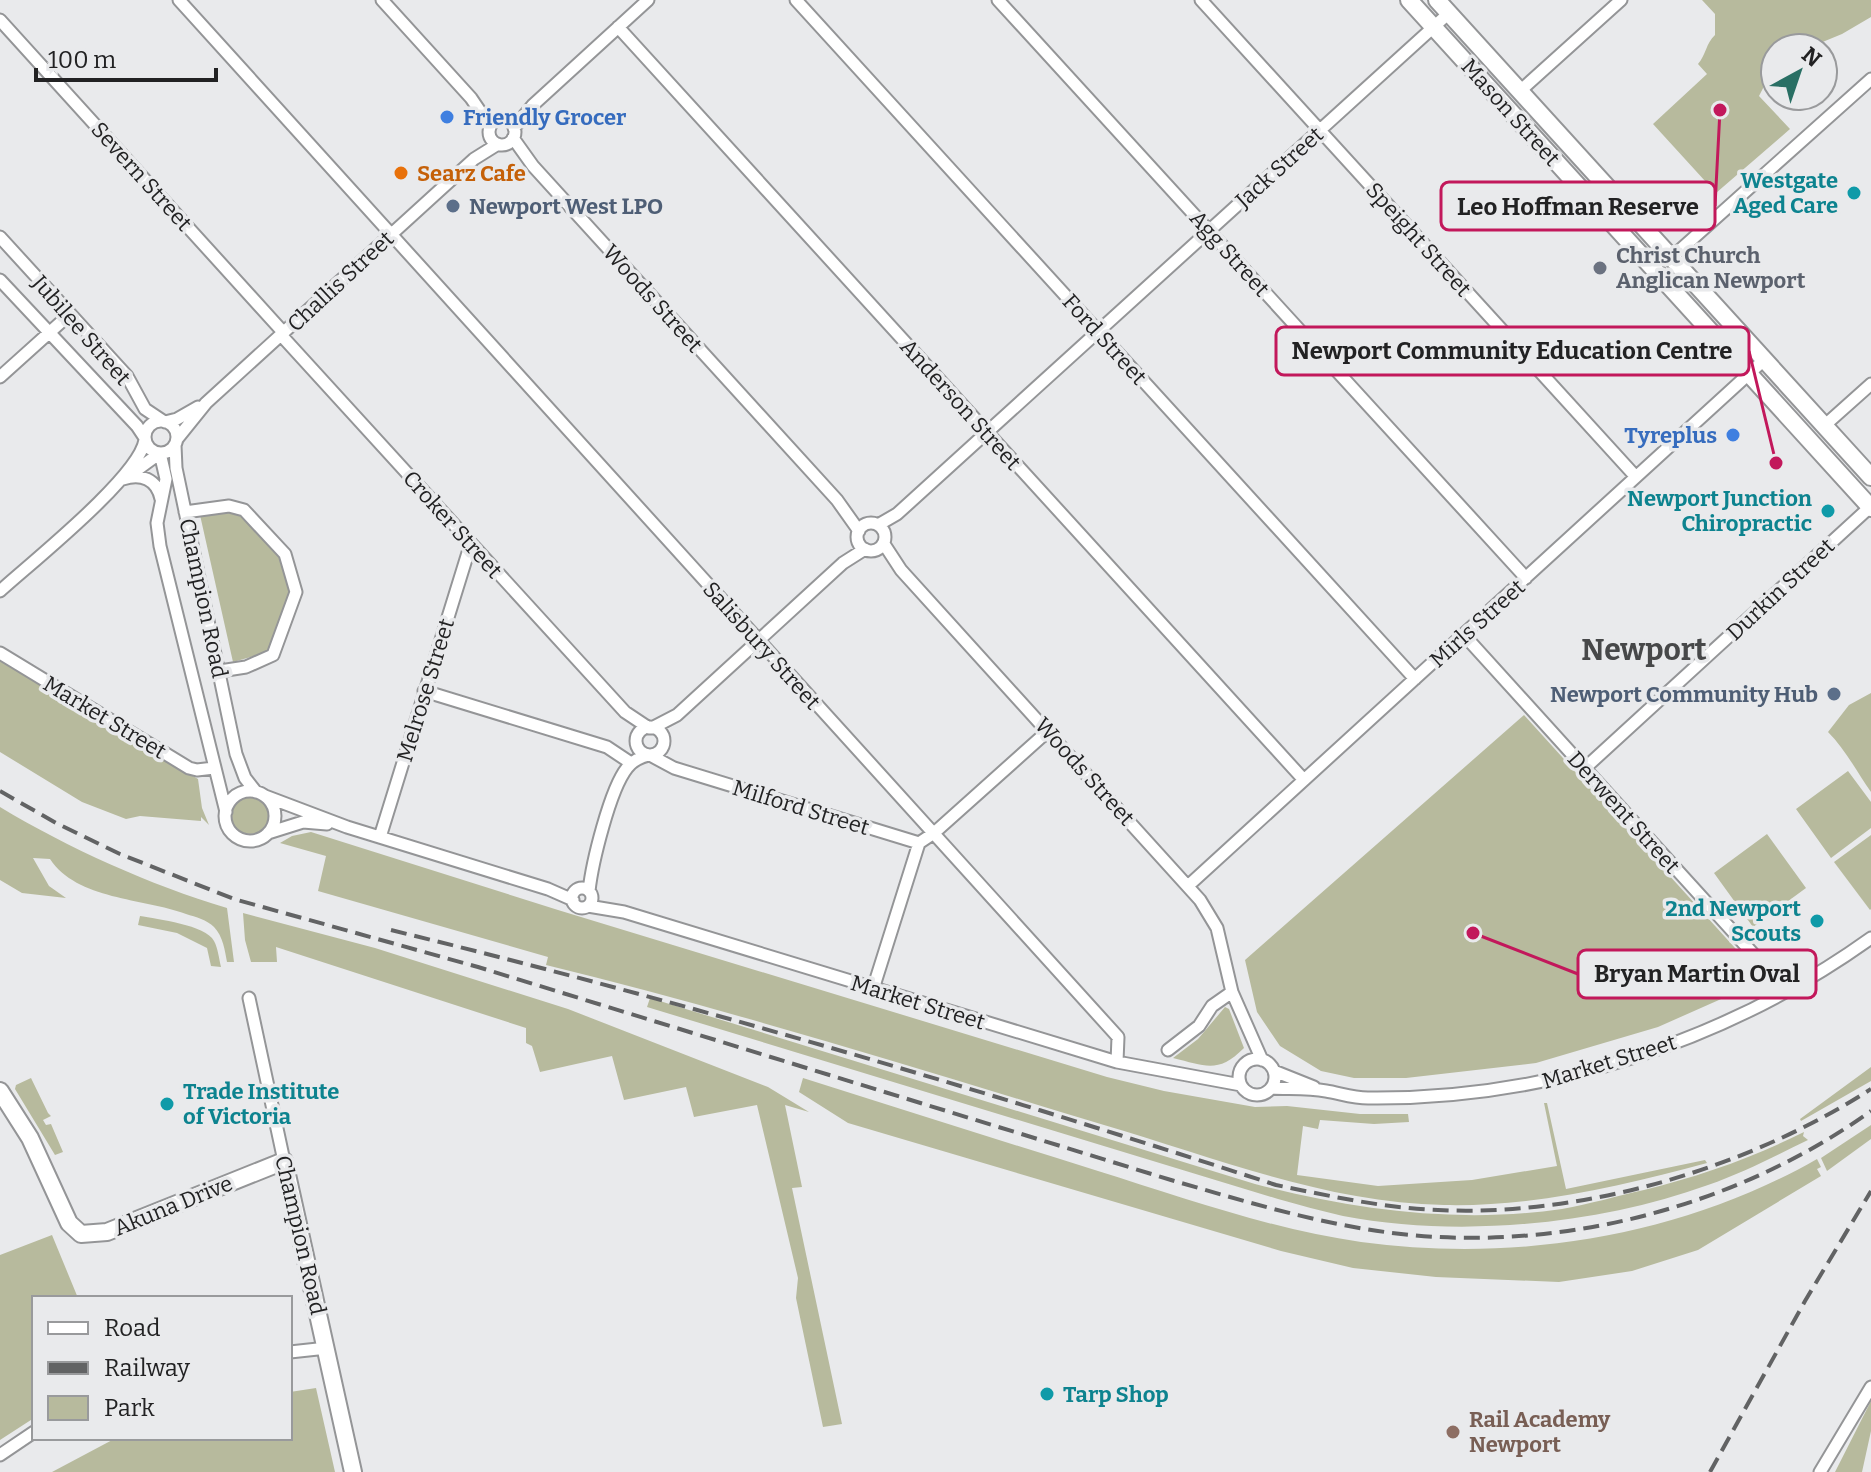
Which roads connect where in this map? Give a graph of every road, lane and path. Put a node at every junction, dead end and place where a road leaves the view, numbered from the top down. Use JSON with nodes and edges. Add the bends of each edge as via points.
{"nodes":[{"id":1,"x":179,"y":0,"type":"edge"},
{"id":2,"x":382,"y":0,"type":"edge"},
{"id":3,"x":648,"y":0,"type":"edge"},
{"id":4,"x":796,"y":0,"type":"edge"},
{"id":5,"x":998,"y":0,"type":"edge"},
{"id":6,"x":1201,"y":0,"type":"edge"},
{"id":7,"x":1409,"y":0,"type":"edge"},
{"id":8,"x":1437,"y":0,"type":"edge"},
{"id":9,"x":1621,"y":0,"type":"edge"},
{"id":10,"x":1449,"y":13,"type":"junction"},
{"id":11,"x":0,"y":20,"type":"edge"},
{"id":12,"x":618,"y":27,"type":"junction"},
{"id":13,"x":1433,"y":27,"type":"junction"},
{"id":14,"x":1871,"y":79,"type":"edge"},
{"id":15,"x":1520,"y":91,"type":"junction"},
{"id":16,"x":1320,"y":130,"type":"junction"},
{"id":17,"x":502,"y":132,"type":"junction"},
{"id":18,"x":1209,"y":230,"type":"junction"},
{"id":19,"x":390,"y":234,"type":"junction"},
{"id":20,"x":0,"y":237,"type":"edge"},
{"id":21,"x":1671,"y":258,"type":"junction"},
{"id":22,"x":0,"y":280,"type":"edge"},
{"id":23,"x":70,"y":314,"type":"junction"},
{"id":24,"x":1098,"y":331,"type":"junction"},
{"id":25,"x":49,"y":333,"type":"junction"},
{"id":26,"x":282,"y":334,"type":"junction"},
{"id":27,"x":1764,"y":360,"type":"junction"},
{"id":28,"x":1750,"y":374,"type":"junction"},
{"id":29,"x":0,"y":377,"type":"edge"},
{"id":30,"x":1871,"y":384,"type":"edge"},
{"id":31,"x":206,"y":403,"type":"junction"},
{"id":32,"x":164,"y":421,"type":"junction"},
{"id":33,"x":1824,"y":426,"type":"junction"},
{"id":34,"x":987,"y":432,"type":"junction"},
{"id":35,"x":145,"y":439,"type":"junction"},
{"id":36,"x":176,"y":442,"type":"junction"},
{"id":37,"x":160,"y":453,"type":"junction"},
{"id":38,"x":1636,"y":477,"type":"junction"},
{"id":39,"x":1871,"y":477,"type":"edge"},
{"id":40,"x":122,"y":480,"type":"junction"},
{"id":41,"x":161,"y":501,"type":"junction"},
{"id":42,"x":1870,"y":508,"type":"edge"},
{"id":43,"x":185,"y":512,"type":"junction"},
{"id":44,"x":871,"y":537,"type":"junction"},
{"id":45,"x":471,"y":543,"type":"junction"},
{"id":46,"x":1526,"y":578,"type":"junction"},
{"id":47,"x":0,"y":591,"type":"edge"},
{"id":48,"x":1464,"y":635,"type":"junction"},
{"id":49,"x":759,"y":642,"type":"junction"},
{"id":50,"x":0,"y":653,"type":"edge"},
{"id":51,"x":220,"y":671,"type":"junction"},
{"id":52,"x":1415,"y":679,"type":"junction"},
{"id":53,"x":424,"y":691,"type":"junction"},
{"id":54,"x":625,"y":712,"type":"junction"},
{"id":55,"x":677,"y":715,"type":"junction"},
{"id":56,"x":651,"y":728,"type":"junction"},
{"id":57,"x":1048,"y":731,"type":"junction"},
{"id":58,"x":636,"y":739,"type":"junction"},
{"id":59,"x":663,"y":743,"type":"junction"},
{"id":60,"x":650,"y":755,"type":"junction"},
{"id":61,"x":628,"y":760,"type":"junction"},
{"id":62,"x":214,"y":768,"type":"junction"},
{"id":63,"x":1585,"y":768,"type":"junction"},
{"id":64,"x":682,"y":770,"type":"junction"},
{"id":65,"x":1304,"y":780,"type":"junction"},
{"id":66,"x":261,"y":794,"type":"junction"},
{"id":67,"x":226,"y":812,"type":"junction"},
{"id":68,"x":347,"y":827,"type":"junction"},
{"id":69,"x":268,"y":833,"type":"junction"},
{"id":70,"x":934,"y":833,"type":"junction"},
{"id":71,"x":380,"y":837,"type":"junction"},
{"id":72,"x":919,"y":843,"type":"junction"},
{"id":73,"x":1189,"y":885,"type":"junction"},
{"id":74,"x":583,"y":895,"type":"junction"},
{"id":75,"x":1871,"y":938,"type":"edge"},
{"id":76,"x":873,"y":989,"type":"junction"},
{"id":77,"x":1232,"y":992,"type":"junction"},
{"id":78,"x":1782,"y":992,"type":"junction"},
{"id":79,"x":249,"y":998,"type":"dead end"},
{"id":80,"x":1249,"y":1031,"type":"junction"},
{"id":81,"x":1168,"y":1050,"type":"dead end"},
{"id":82,"x":1262,"y":1060,"type":"junction"},
{"id":83,"x":1117,"y":1062,"type":"junction"},
{"id":84,"x":1243,"y":1066,"type":"junction"},
{"id":85,"x":1274,"y":1071,"type":"junction"},
{"id":86,"x":1214,"y":1079,"type":"junction"},
{"id":87,"x":1241,"y":1085,"type":"junction"},
{"id":88,"x":1271,"y":1088,"type":"junction"},
{"id":89,"x":1322,"y":1090,"type":"junction"},
{"id":90,"x":0,"y":1091,"type":"edge"},
{"id":91,"x":284,"y":1161,"type":"junction"},
{"id":92,"x":327,"y":1348,"type":"junction"},
{"id":93,"x":292,"y":1352,"type":"edge"},
{"id":94,"x":1871,"y":1387,"type":"edge"},
{"id":95,"x":32,"y":1433,"type":"edge"},
{"id":96,"x":0,"y":1455,"type":"edge"},
{"id":97,"x":353,"y":1472,"type":"edge"},
{"id":98,"x":1820,"y":1472,"type":"edge"}],
"edges":[{"from":1,"to":19,"type":"street","name":"Salisbury Street"},
{"from":2,"to":17,"type":"street","name":"Woods Street"},
{"from":3,"to":12,"type":"street","name":"Challis Street"},
{"from":4,"to":24,"type":"street","name":"Ford Street"},
{"from":5,"to":18,"type":"street","name":"Agg Street"},
{"from":6,"to":16,"type":"street","name":"Speight Street"},
{"from":7,"to":13,"type":"street","name":"Mason Street"},
{"from":8,"to":10,"type":"street","name":"Mason Street"},
{"from":9,"to":15,"type":"street"},
{"from":10,"to":13,"type":"street","name":"Jack Street"},
{"from":10,"to":15,"type":"street","name":"Mason Street"},
{"from":11,"to":26,"type":"street","name":"Severn Street"},
{"from":12,"to":17,"type":"street","name":"Challis Street"},
{"from":12,"to":34,"type":"street","name":"Anderson Street"},
{"from":13,"to":16,"type":"street","name":"Jack Street"},
{"from":13,"to":28,"type":"street","name":"Mason Street"},
{"from":14,"to":21,"type":"street"},
{"from":15,"to":21,"type":"street","name":"Mason Street"},
{"from":16,"to":18,"type":"street","name":"Jack Street"},
{"from":16,"to":38,"type":"street","name":"Speight Street"},
{"from":17,"to":19,"type":"street","name":"Challis Street"},
{"from":17,"to":44,"type":"street","name":"Woods Street"},
{"from":18,"to":24,"type":"street","name":"Jack Street"},
{"from":18,"to":46,"type":"street","name":"Agg Street"},
{"from":19,"to":26,"type":"street","name":"Challis Street"},
{"from":19,"to":49,"type":"street","name":"Salisbury Street"},
{"from":20,"to":23,"type":"street","name":"Jubilee Street"},
{"from":21,"to":27,"type":"street","name":"Mason Street"},
{"from":22,"to":25,"type":"street","name":"Jubilee Street"},
{"from":23,"to":25,"type":"street"},
{"from":23,"to":32,"type":"street","name":"Jubilee Street","via":[[127,376],[145,409]]},
{"from":24,"to":34,"type":"street","name":"Jack Street"},
{"from":24,"to":52,"type":"street","name":"Ford Street"},
{"from":25,"to":29,"type":"street"},
{"from":25,"to":35,"type":"street","name":"Jubilee Street"},
{"from":26,"to":31,"type":"street","name":"Challis Street"},
{"from":26,"to":45,"type":"street","name":"Croker Street"},
{"from":27,"to":28,"type":"street","name":"Mirls Street"},
{"from":27,"to":33,"type":"street","name":"Mason Street"},
{"from":28,"to":38,"type":"street","name":"Mirls Street"},
{"from":28,"to":42,"type":"street","name":"Mason Street"},
{"from":30,"to":33,"type":"street"},
{"from":31,"to":32,"type":"street","name":"Challis Street"},
{"from":31,"to":36,"type":"street","name":"Challis Street"},
{"from":32,"to":35,"type":"street","via":[[149,426]]},
{"from":32,"to":36,"type":"street","via":[[174,428]]},
{"from":33,"to":39,"type":"street","name":"Mason Street"},
{"from":34,"to":44,"type":"street","name":"Jack Street"},
{"from":34,"to":65,"type":"street","name":"Anderson Street"},
{"from":35,"to":37,"type":"street"},
{"from":35,"to":40,"type":"street"},
{"from":36,"to":37,"type":"street"},
{"from":36,"to":43,"type":"street","name":"Champion Road"},
{"from":37,"to":40,"type":"street"},
{"from":37,"to":41,"type":"street","name":"Champion Road","via":[[166,479]]},
{"from":38,"to":46,"type":"street","name":"Mirls Street"},
{"from":40,"to":41,"type":"street","via":[[137,476],[152,482]]},
{"from":40,"to":47,"type":"street"},
{"from":41,"to":62,"type":"street","name":"Champion Road","via":[[160,546]]},
{"from":42,"to":63,"type":"street","name":"Durkin Street"},
{"from":43,"to":51,"type":"street","name":"Champion Road"},
{"from":43,"to":51,"type":"street","via":[[229,506],[244,510],[285,554],[294,581],[294,601],[273,655]]},
{"from":44,"to":49,"type":"street","name":"Jack Street"},
{"from":44,"to":57,"type":"street","name":"Woods Street"},
{"from":45,"to":53,"type":"street","name":"Melrose Street"},
{"from":45,"to":54,"type":"street","name":"Croker Street"},
{"from":46,"to":48,"type":"street","name":"Mirls Street"},
{"from":48,"to":52,"type":"street","name":"Mirls Street"},
{"from":48,"to":63,"type":"street","name":"Derwent Street"},
{"from":49,"to":55,"type":"street","name":"Jack Street"},
{"from":49,"to":70,"type":"street","name":"Salisbury Street"},
{"from":50,"to":62,"type":"street","name":"Market Street","via":[[189,768]]},
{"from":51,"to":66,"type":"street","name":"Champion Road","via":[[238,762]]},
{"from":52,"to":65,"type":"street","name":"Mirls Street"},
{"from":53,"to":61,"type":"street","via":[[599,744]]},
{"from":53,"to":71,"type":"street","name":"Melrose Street"},
{"from":54,"to":56,"type":"street","name":"Croker Street"},
{"from":54,"to":58,"type":"street","name":"Croker Street"},
{"from":55,"to":56,"type":"street","name":"Jack Street"},
{"from":55,"to":59,"type":"street","name":"Jack Street"},
{"from":56,"to":58,"type":"street"},
{"from":56,"to":59,"type":"street"},
{"from":57,"to":70,"type":"street"},
{"from":57,"to":73,"type":"street","name":"Woods Street"},
{"from":58,"to":60,"type":"street","via":[[639,749]]},
{"from":58,"to":61,"type":"street"},
{"from":59,"to":60,"type":"street"},
{"from":59,"to":64,"type":"street"},
{"from":60,"to":61,"type":"street"},
{"from":60,"to":64,"type":"street","name":"Milford Street"},
{"from":61,"to":74,"type":"street","via":[[619,766]]},
{"from":62,"to":67,"type":"street","name":"Champion Road"},
{"from":63,"to":78,"type":"street","name":"Derwent Street"},
{"from":64,"to":72,"type":"street","name":"Milford Street"},
{"from":65,"to":73,"type":"street","name":"Mirls Street"},
{"from":66,"to":67,"type":"street","via":[[236,795]]},
{"from":66,"to":68,"type":"street","name":"Market Street"},
{"from":66,"to":69,"type":"street","via":[[275,812]]},
{"from":67,"to":69,"type":"street","via":[[228,826],[240,838],[253,840]]},
{"from":68,"to":69,"type":"street","name":"Market Street","via":[[308,822]]},
{"from":68,"to":71,"type":"street","name":"Market Street"},
{"from":70,"to":72,"type":"street"},
{"from":70,"to":83,"type":"street","name":"Salisbury Street","via":[[1118,1037]]},
{"from":71,"to":74,"type":"street","name":"Market Street"},
{"from":72,"to":76,"type":"street"},
{"from":73,"to":77,"type":"street","name":"Woods Street","via":[[1217,928]]},
{"from":74,"to":76,"type":"street","name":"Market Street"},
{"from":75,"to":78,"type":"street","name":"Market Street"},
{"from":76,"to":83,"type":"street","name":"Market Street"},
{"from":77,"to":80,"type":"street","name":"Woods Street"},
{"from":77,"to":81,"type":"street"},
{"from":78,"to":89,"type":"street","name":"Market Street","via":[[1661,1047],[1544,1081],[1414,1098],[1363,1098]]},
{"from":79,"to":91,"type":"street","name":"Champion Road"},
{"from":80,"to":82,"type":"street","name":"Woods Street"},
{"from":80,"to":84,"type":"street","name":"Woods Street"},
{"from":82,"to":84,"type":"street"},
{"from":82,"to":85,"type":"street"},
{"from":83,"to":86,"type":"street","name":"Market Street"},
{"from":84,"to":86,"type":"street","name":"Market Street"},
{"from":84,"to":87,"type":"street"},
{"from":85,"to":88,"type":"street"},
{"from":85,"to":89,"type":"street","name":"Market Street"},
{"from":86,"to":87,"type":"street","name":"Market Street"},
{"from":87,"to":88,"type":"street","via":[[1255,1095]]},
{"from":88,"to":89,"type":"street","name":"Market Street"},
{"from":90,"to":91,"type":"street","name":"Akuna Drive","via":[[30,1138],[69,1223],[81,1234],[107,1232]]},
{"from":91,"to":92,"type":"street","name":"Champion Road"},
{"from":92,"to":93,"type":"street"},
{"from":92,"to":97,"type":"street","name":"Champion Road"},
{"from":94,"to":98,"type":"street"},
{"from":95,"to":96,"type":"street"}]}
